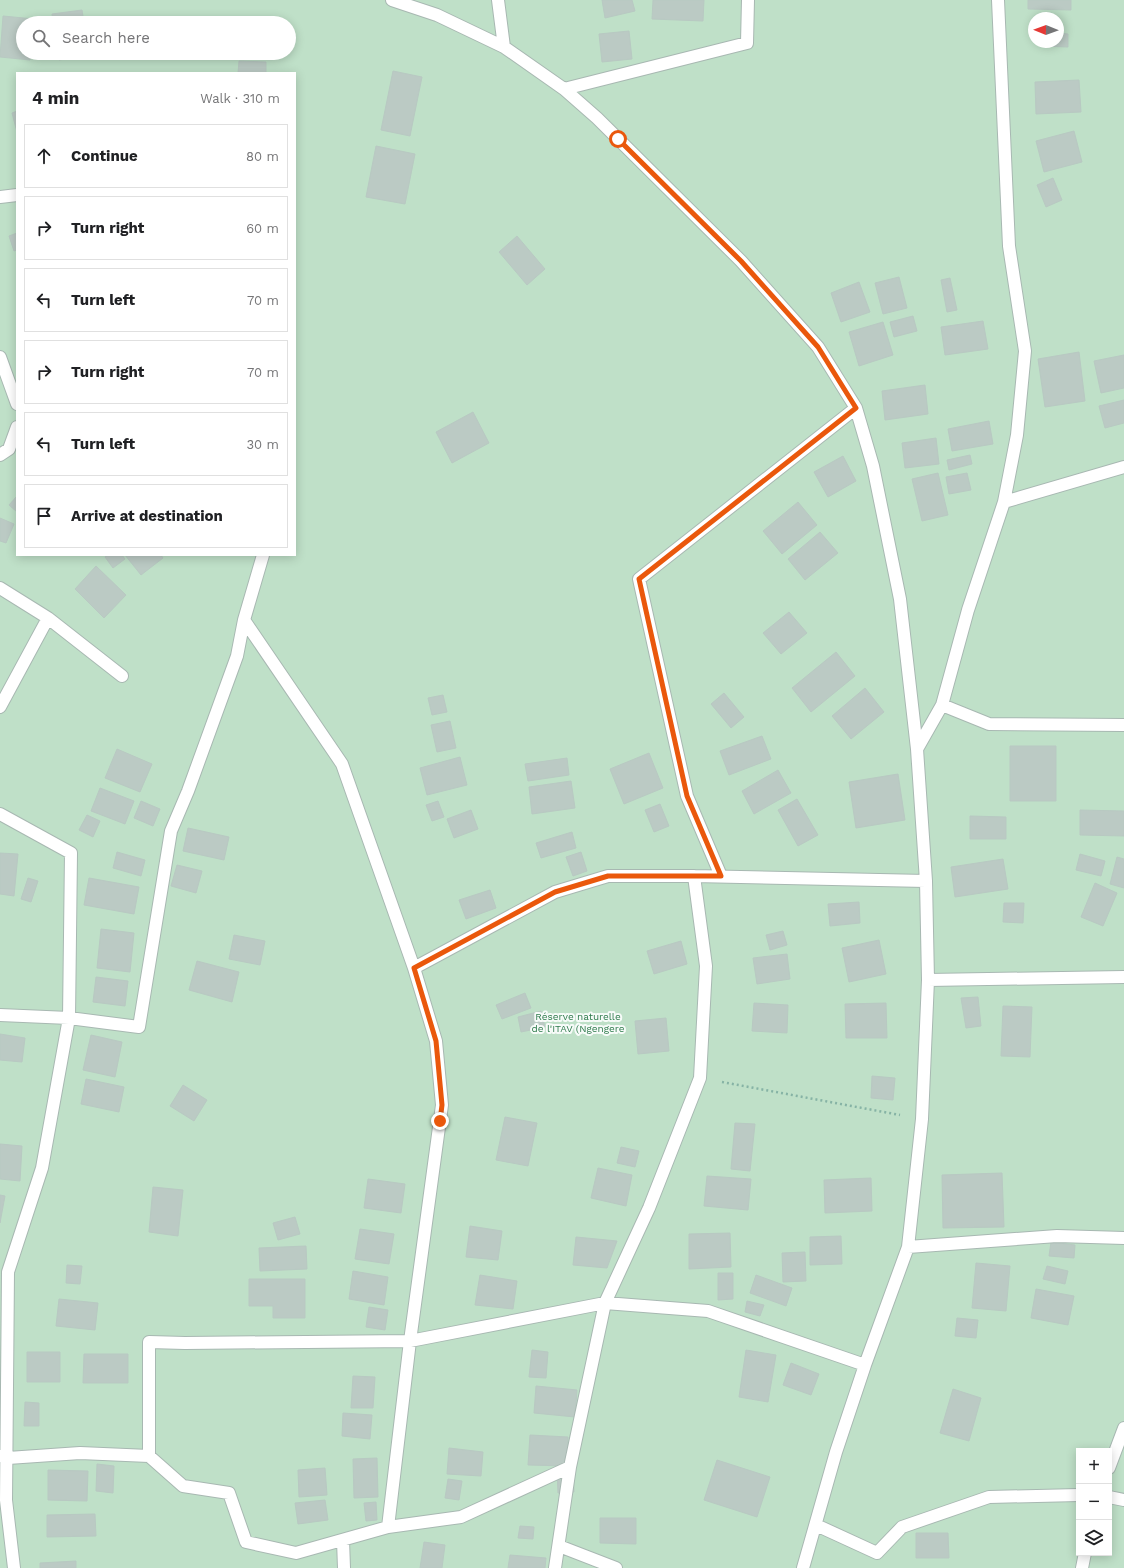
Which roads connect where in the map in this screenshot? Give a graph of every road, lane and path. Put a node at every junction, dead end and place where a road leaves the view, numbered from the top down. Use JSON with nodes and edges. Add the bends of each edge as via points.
{"nodes":[{"id":1,"x":392,"y":0,"type":"edge"},
{"id":2,"x":498,"y":0,"type":"edge"},
{"id":3,"x":748,"y":0,"type":"edge"},
{"id":4,"x":998,"y":0,"type":"edge"},
{"id":5,"x":504,"y":47,"type":"junction"},
{"id":6,"x":564,"y":89,"type":"junction"},
{"id":7,"x":16,"y":195,"type":"edge"},
{"id":8,"x":0,"y":197,"type":"edge"},
{"id":9,"x":0,"y":357,"type":"edge"},
{"id":10,"x":16,"y":401,"type":"edge"},
{"id":11,"x":856,"y":408,"type":"junction"},
{"id":12,"x":16,"y":429,"type":"edge"},
{"id":13,"x":9,"y":450,"type":"edge"},
{"id":14,"x":1124,"y":467,"type":"edge"},
{"id":15,"x":1004,"y":502,"type":"junction"},
{"id":16,"x":263,"y":556,"type":"edge"},
{"id":17,"x":0,"y":588,"type":"edge"},
{"id":18,"x":48,"y":618,"type":"junction"},
{"id":19,"x":244,"y":620,"type":"junction"},
{"id":20,"x":122,"y":676,"type":"dead end"},
{"id":21,"x":942,"y":705,"type":"junction"},
{"id":22,"x":0,"y":708,"type":"edge"},
{"id":23,"x":1124,"y":725,"type":"edge"},
{"id":24,"x":917,"y":749,"type":"junction"},
{"id":25,"x":0,"y":814,"type":"edge"},
{"id":26,"x":694,"y":876,"type":"junction"},
{"id":27,"x":721,"y":876,"type":"junction"},
{"id":28,"x":926,"y":881,"type":"junction"},
{"id":29,"x":414,"y":968,"type":"junction"},
{"id":30,"x":1124,"y":977,"type":"edge"},
{"id":31,"x":928,"y":980,"type":"junction"},
{"id":32,"x":0,"y":1015,"type":"edge"},
{"id":33,"x":69,"y":1018,"type":"junction"},
{"id":34,"x":700,"y":1078,"type":"junction"},
{"id":35,"x":922,"y":1119,"type":"junction"},
{"id":36,"x":1124,"y":1238,"type":"edge"},
{"id":37,"x":908,"y":1247,"type":"junction"},
{"id":38,"x":4,"y":1271,"type":"edge"},
{"id":39,"x":605,"y":1303,"type":"junction"},
{"id":40,"x":410,"y":1341,"type":"junction"},
{"id":41,"x":865,"y":1365,"type":"junction"},
{"id":42,"x":1124,"y":1428,"type":"edge"},
{"id":43,"x":150,"y":1456,"type":"junction"},
{"id":44,"x":4,"y":1457,"type":"edge"},
{"id":45,"x":1112,"y":1460,"type":"edge"},
{"id":46,"x":570,"y":1467,"type":"junction"},
{"id":47,"x":1076,"y":1495,"type":"edge"},
{"id":48,"x":1112,"y":1497,"type":"edge"},
{"id":49,"x":1124,"y":1500,"type":"edge"},
{"id":50,"x":816,"y":1525,"type":"junction"},
{"id":51,"x":388,"y":1527,"type":"junction"},
{"id":52,"x":343,"y":1540,"type":"junction"},
{"id":53,"x":559,"y":1546,"type":"junction"},
{"id":54,"x":1084,"y":1556,"type":"edge"},
{"id":55,"x":14,"y":1568,"type":"edge"},
{"id":56,"x":344,"y":1568,"type":"edge"},
{"id":57,"x":555,"y":1568,"type":"edge"},
{"id":58,"x":616,"y":1568,"type":"edge"},
{"id":59,"x":803,"y":1568,"type":"edge"},
{"id":60,"x":1082,"y":1568,"type":"edge"}],
"edges":[{"from":1,"to":5,"type":"street","via":[[436,15]]},
{"from":2,"to":5,"type":"street"},
{"from":3,"to":6,"type":"street","via":[[747,43]]},
{"from":4,"to":15,"type":"street","via":[[1009,246],[1025,350],[1017,434]]},
{"from":5,"to":6,"type":"street"},
{"from":6,"to":11,"type":"street","via":[[597,118],[741,261],[818,347]]},
{"from":7,"to":8,"type":"street"},
{"from":9,"to":10,"type":"street"},
{"from":11,"to":24,"type":"street","via":[[874,466],[900,599]]},
{"from":11,"to":27,"type":"street","via":[[639,579],[687,796]]},
{"from":12,"to":13,"type":"street"},
{"from":14,"to":15,"type":"street"},
{"from":15,"to":21,"type":"street","via":[[968,610]]},
{"from":16,"to":19,"type":"street"},
{"from":17,"to":18,"type":"street"},
{"from":18,"to":20,"type":"street"},
{"from":18,"to":22,"type":"street"},
{"from":19,"to":29,"type":"street","via":[[342,764]]},
{"from":19,"to":33,"type":"street","via":[[236,656],[172,830],[139,1027]]},
{"from":21,"to":23,"type":"street","via":[[989,724]]},
{"from":21,"to":24,"type":"street"},
{"from":24,"to":28,"type":"street"},
{"from":25,"to":33,"type":"street","via":[[71,853]]},
{"from":26,"to":27,"type":"street"},
{"from":26,"to":29,"type":"street","via":[[608,876],[555,892]]},
{"from":26,"to":34,"type":"street","via":[[706,966]]},
{"from":27,"to":28,"type":"street"},
{"from":28,"to":31,"type":"street"},
{"from":29,"to":40,"type":"street","via":[[436,1041],[442,1105]]},
{"from":30,"to":31,"type":"street"},
{"from":31,"to":35,"type":"street"},
{"from":32,"to":33,"type":"street"},
{"from":33,"to":38,"type":"street","via":[[42,1168]]},
{"from":34,"to":35,"type":"path"},
{"from":34,"to":39,"type":"street","via":[[649,1208]]},
{"from":35,"to":37,"type":"street"},
{"from":36,"to":37,"type":"street","via":[[1057,1236]]},
{"from":37,"to":41,"type":"street"},
{"from":38,"to":44,"type":"street"},
{"from":39,"to":40,"type":"street"},
{"from":39,"to":41,"type":"street","via":[[708,1311]]},
{"from":39,"to":46,"type":"street"},
{"from":40,"to":43,"type":"street","via":[[149,1342]]},
{"from":40,"to":51,"type":"street"},
{"from":41,"to":50,"type":"street","via":[[836,1452]]},
{"from":42,"to":45,"type":"street"},
{"from":43,"to":44,"type":"street","via":[[80,1452]]},
{"from":43,"to":52,"type":"street","via":[[183,1486],[229,1493],[246,1542],[296,1553]]},
{"from":44,"to":55,"type":"street"},
{"from":46,"to":51,"type":"street","via":[[461,1517]]},
{"from":46,"to":53,"type":"street"},
{"from":47,"to":50,"type":"street","via":[[988,1497],[902,1527],[877,1553]]},
{"from":48,"to":49,"type":"street"},
{"from":50,"to":59,"type":"street"},
{"from":51,"to":52,"type":"street"},
{"from":52,"to":56,"type":"street"},
{"from":53,"to":57,"type":"street"},
{"from":53,"to":58,"type":"street"},
{"from":54,"to":60,"type":"street"}]}
